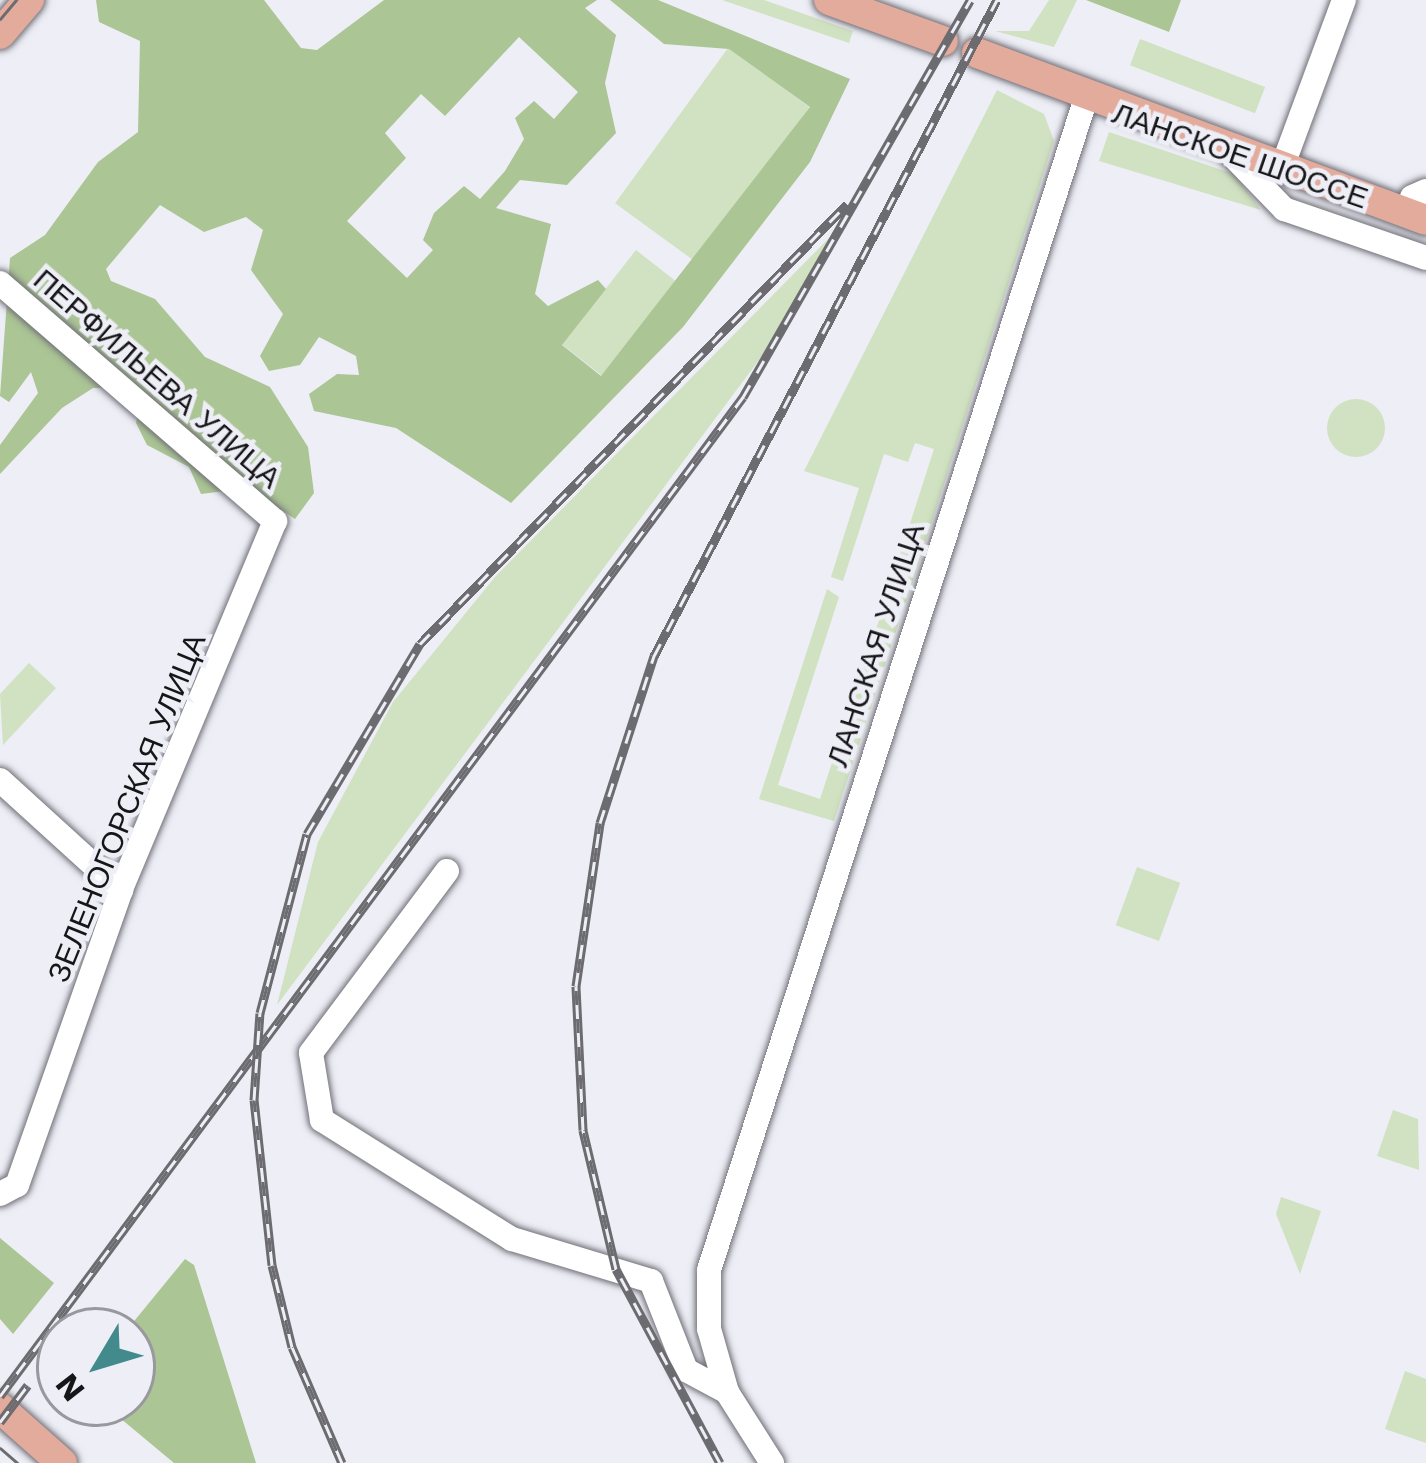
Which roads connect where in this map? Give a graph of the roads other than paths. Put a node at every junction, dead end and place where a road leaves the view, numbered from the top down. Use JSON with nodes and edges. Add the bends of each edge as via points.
{"nodes":[{"id":1,"x":29,"y":0,"type":"edge"},
{"id":2,"x":830,"y":0,"type":"edge"},
{"id":3,"x":1344,"y":0,"type":"edge"},
{"id":4,"x":0,"y":34,"type":"edge"},
{"id":5,"x":943,"y":40,"type":"dead end"},
{"id":6,"x":977,"y":53,"type":"dead end"},
{"id":7,"x":1058,"y":83,"type":"junction"},
{"id":8,"x":1085,"y":101,"type":"junction"},
{"id":9,"x":1228,"y":152,"type":"junction"},
{"id":10,"x":1287,"y":154,"type":"junction"},
{"id":11,"x":1422,"y":202,"type":"edge"},
{"id":12,"x":1426,"y":258,"type":"edge"},
{"id":13,"x":0,"y":283,"type":"edge"},
{"id":14,"x":274,"y":521,"type":"joint"},
{"id":15,"x":0,"y":780,"type":"edge"},
{"id":16,"x":447,"y":871,"type":"dead end"},
{"id":17,"x":121,"y":890,"type":"junction"},
{"id":18,"x":8,"y":1190,"type":"edge"},
{"id":19,"x":673,"y":1338,"type":"junction"},
{"id":20,"x":712,"y":1342,"type":"junction"},
{"id":21,"x":727,"y":1393,"type":"junction"},
{"id":22,"x":0,"y":1408,"type":"edge"},
{"id":23,"x":62,"y":1463,"type":"edge"},
{"id":24,"x":772,"y":1463,"type":"edge"}],
"edges":[{"from":1,"to":4,"type":"main road"},
{"from":2,"to":5,"type":"main road"},
{"from":3,"to":10,"type":"street"},
{"from":6,"to":7,"type":"main road","name":"ЛАНСКОЕ ШОССЕ"},
{"from":7,"to":8,"type":"main road","name":"ЛАНСКОЕ ШОССЕ"},
{"from":7,"to":10,"type":"main road","name":"ЛАНСКОЕ ШОССЕ"},
{"from":8,"to":9,"type":"main road","name":"ЛАНСКОЕ ШОССЕ"},
{"from":8,"to":20,"type":"street","name":"ЛАНСКАЯ УЛИЦА","via":[[725,1207],[709,1270]]},
{"from":9,"to":11,"type":"main road","name":"ЛАНСКОЕ ШОССЕ"},
{"from":9,"to":12,"type":"street","via":[[1284,209]]},
{"from":10,"to":11,"type":"main road","name":"ЛАНСКОЕ ШОССЕ"},
{"from":13,"to":14,"type":"street","name":"ПЕРФИЛЬЕВА УЛИЦА"},
{"from":14,"to":17,"type":"street","name":"ЗЕЛЕНОГОРСКАЯ УЛИЦА"},
{"from":15,"to":17,"type":"street"},
{"from":16,"to":19,"type":"street","via":[[311,1052],[322,1120],[512,1239],[651,1281]]},
{"from":17,"to":18,"type":"street","name":"ЗЕЛЕНОГОРСКАЯ УЛИЦА"},
{"from":19,"to":20,"type":"street"},
{"from":19,"to":21,"type":"street","via":[[699,1384]]},
{"from":20,"to":21,"type":"street","name":"ЛАНСКАЯ УЛИЦА"},
{"from":21,"to":24,"type":"street"},
{"from":22,"to":23,"type":"main road"}]}
